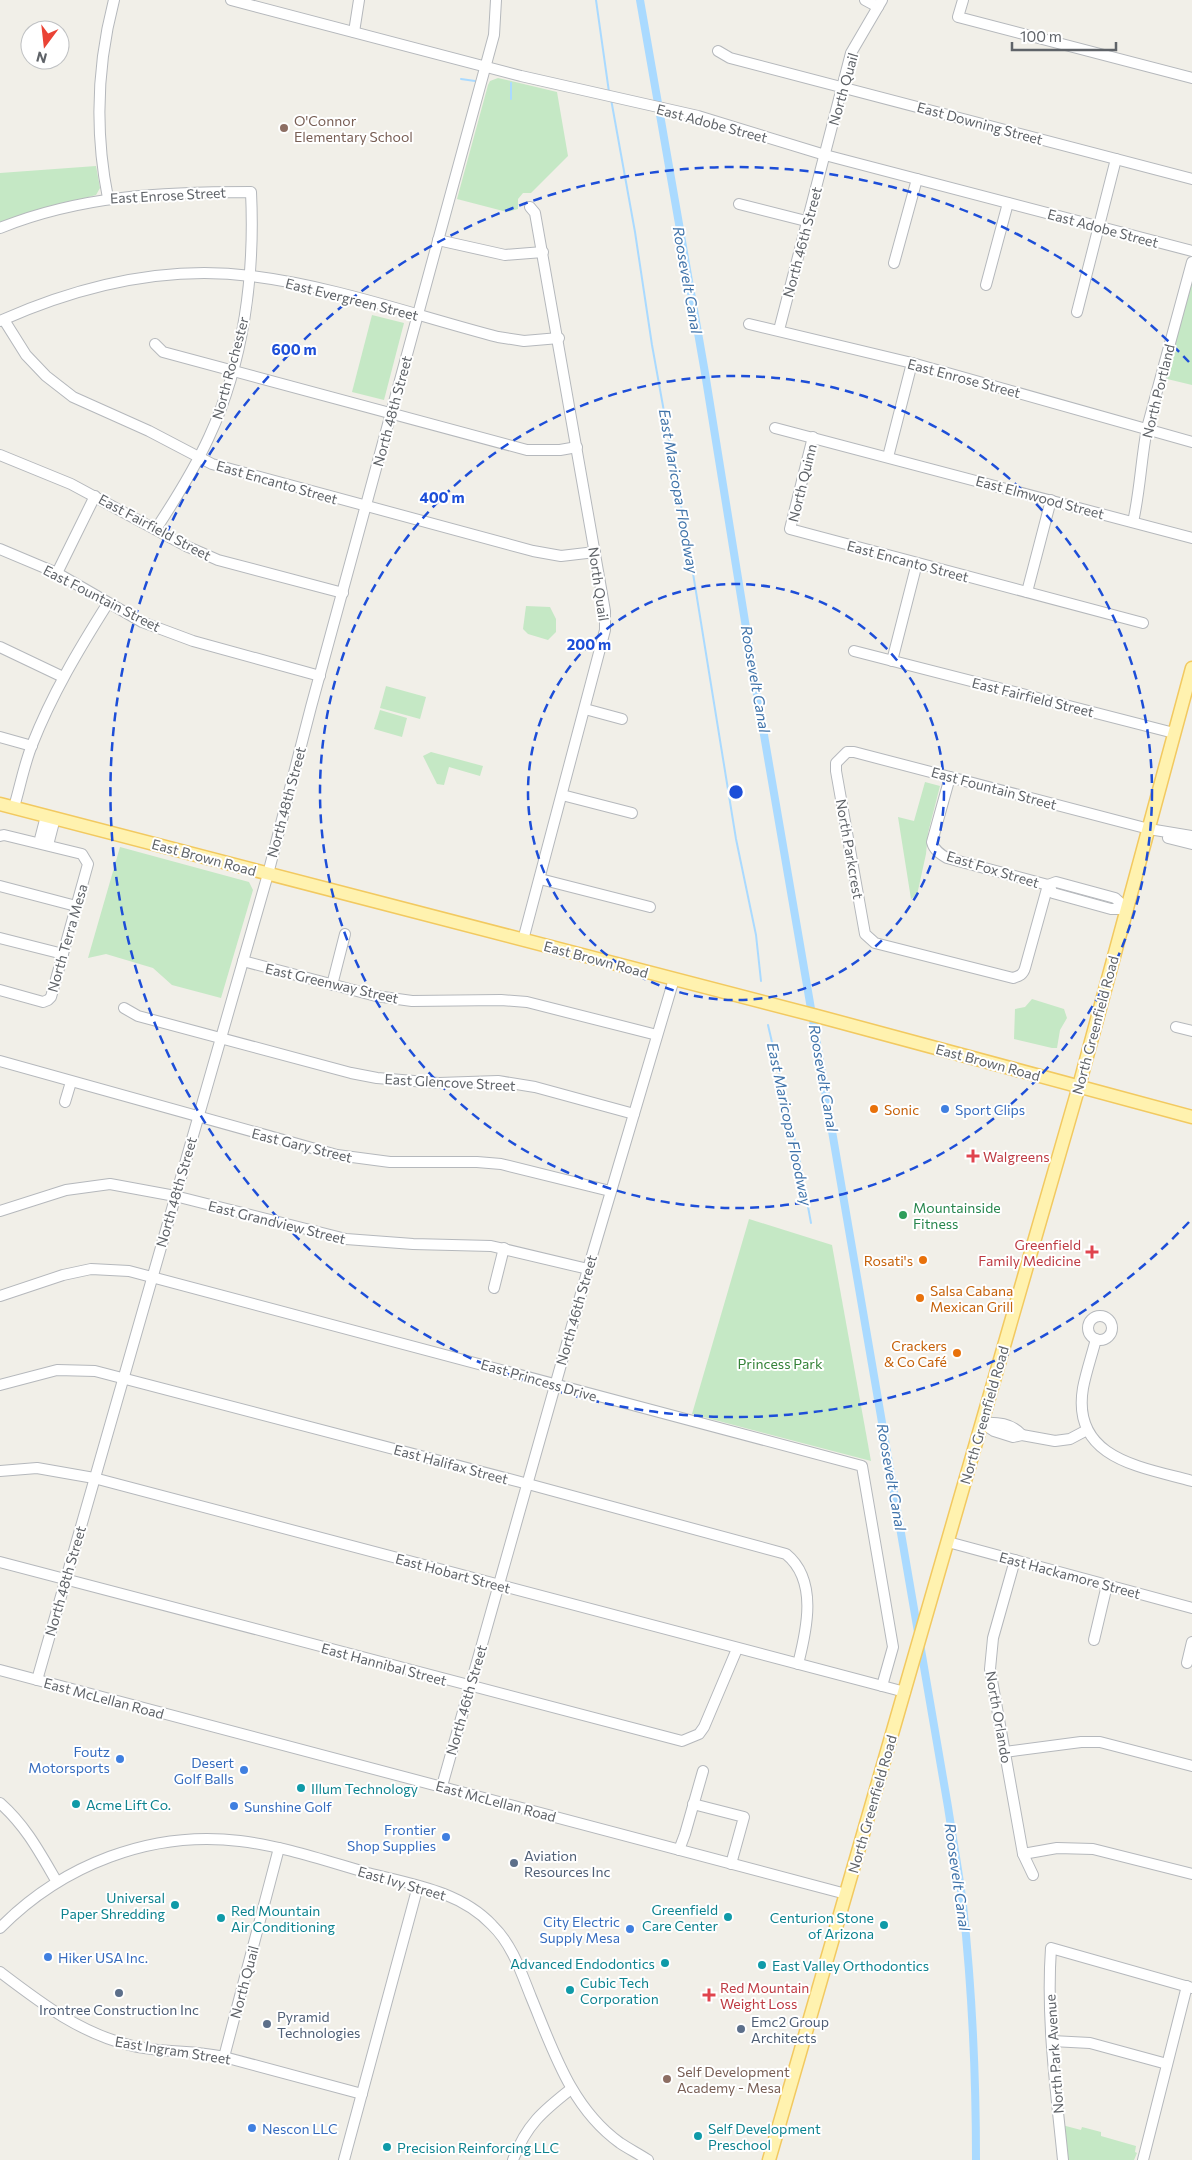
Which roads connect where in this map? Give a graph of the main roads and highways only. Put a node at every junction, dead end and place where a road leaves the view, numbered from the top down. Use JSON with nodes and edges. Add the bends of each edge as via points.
{"nodes":[{"id":1,"x":1192,"y":668,"type":"edge"},
{"id":2,"x":0,"y":804,"type":"edge"},
{"id":3,"x":1079,"y":1086,"type":"junction"},
{"id":4,"x":1192,"y":1116,"type":"edge"},
{"id":5,"x":769,"y":2160,"type":"edge"}],
"edges":[{"from":1,"to":3,"type":"main road","name":"North Greenfield Road"},
{"from":2,"to":3,"type":"main road","name":"East Brown Road"},
{"from":3,"to":4,"type":"main road","name":"East Brown Road"},
{"from":3,"to":5,"type":"main road","name":"North Greenfield Road"}]}
